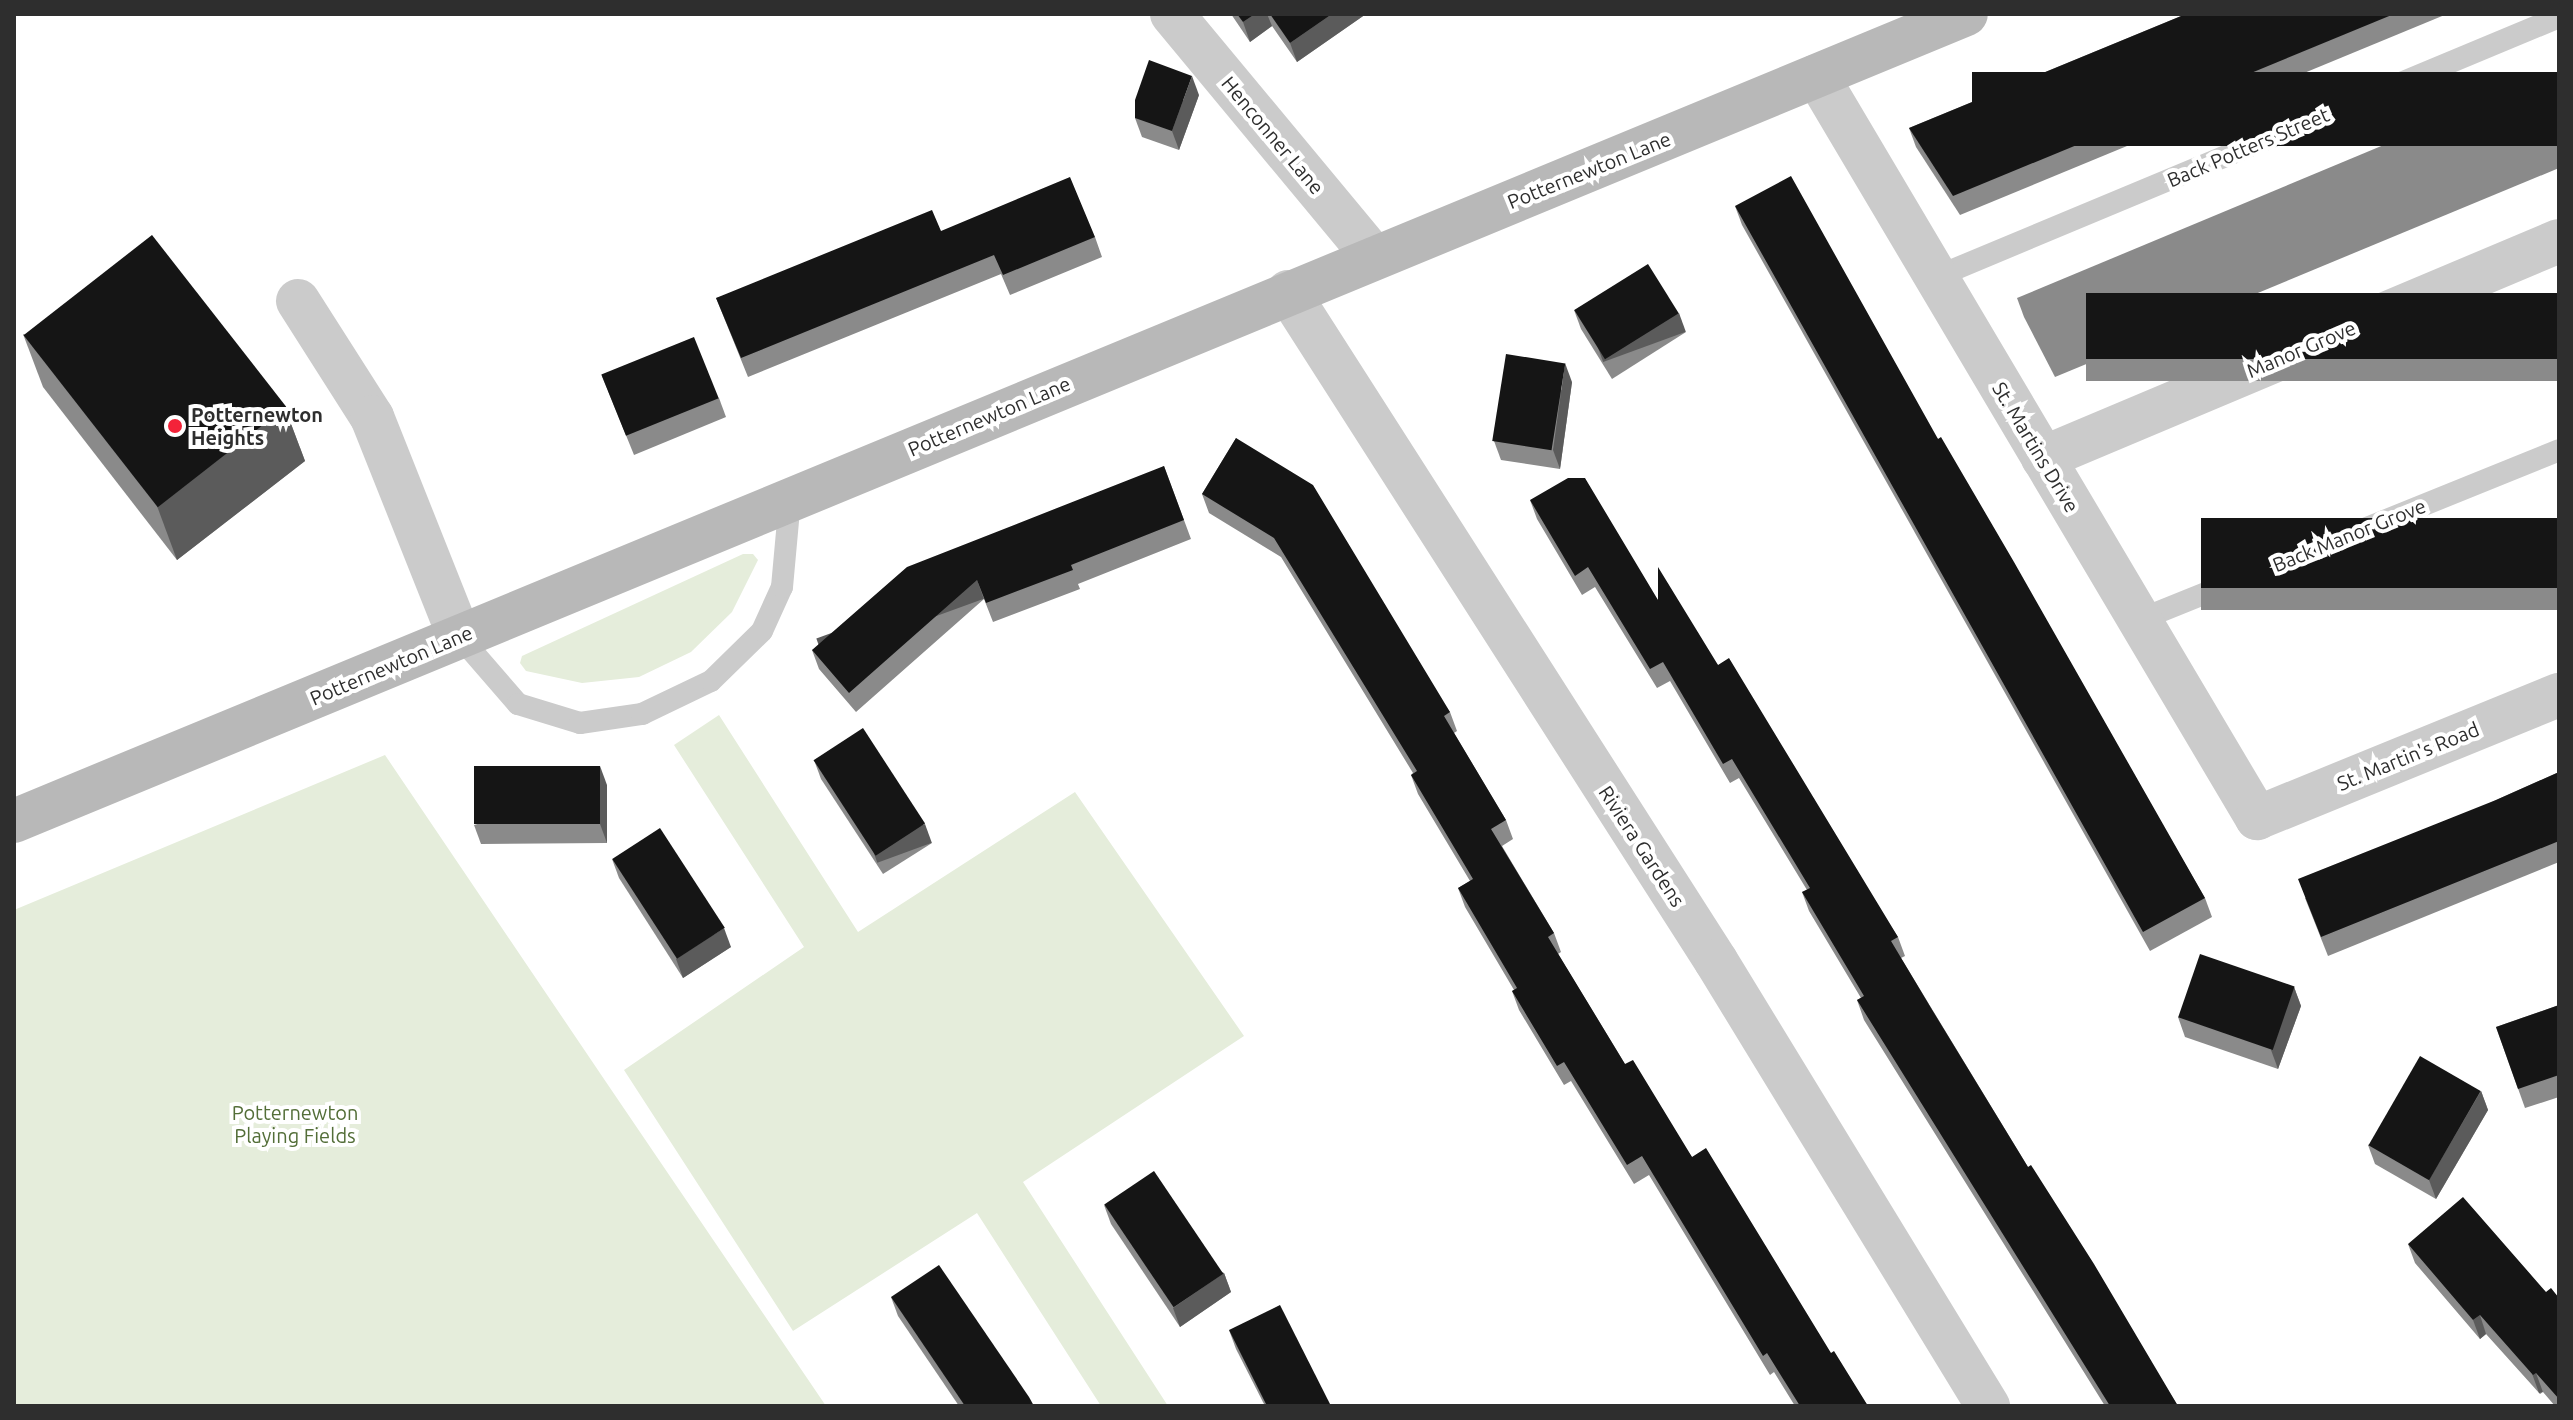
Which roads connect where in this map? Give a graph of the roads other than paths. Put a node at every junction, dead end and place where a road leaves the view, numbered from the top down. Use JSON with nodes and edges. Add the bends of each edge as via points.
{"nodes":[{"id":1,"x":1172,"y":14,"type":"edge"},
{"id":2,"x":1966,"y":14,"type":"edge"},
{"id":3,"x":2559,"y":17,"type":"edge"},
{"id":4,"x":1817,"y":76,"type":"junction"},
{"id":5,"x":2559,"y":241,"type":"edge"},
{"id":6,"x":1374,"y":257,"type":"junction"},
{"id":7,"x":1936,"y":277,"type":"junction"},
{"id":8,"x":1288,"y":292,"type":"junction"},
{"id":9,"x":298,"y":301,"type":"dead end"},
{"id":10,"x":2559,"y":450,"type":"edge"},
{"id":11,"x":2043,"y":458,"type":"junction"},
{"id":12,"x":790,"y":499,"type":"junction"},
{"id":13,"x":2139,"y":620,"type":"junction"},
{"id":14,"x":459,"y":636,"type":"junction"},
{"id":15,"x":2559,"y":695,"type":"edge"},
{"id":16,"x":2257,"y":818,"type":"joint"},
{"id":17,"x":14,"y":821,"type":"edge"},
{"id":18,"x":1988,"y":1406,"type":"edge"}],
"edges":[{"from":1,"to":6,"type":"street","name":"Henconner Lane"},
{"from":2,"to":4,"type":"main road","name":"Potternewton Lane"},
{"from":3,"to":7,"type":"lane","name":"Back Potters Street"},
{"from":4,"to":6,"type":"main road","name":"Potternewton Lane"},
{"from":4,"to":7,"type":"street","name":"St. Martins Drive"},
{"from":5,"to":11,"type":"street","name":"Manor Grove"},
{"from":6,"to":8,"type":"main road","name":"Potternewton Lane"},
{"from":7,"to":11,"type":"street","name":"St. Martins Drive"},
{"from":8,"to":12,"type":"main road","name":"Potternewton Lane"},
{"from":8,"to":18,"type":"street","name":"Riviera Gardens","via":[[1707,948]]},
{"from":9,"to":14,"type":"street","via":[[372,417]]},
{"from":10,"to":13,"type":"lane","name":"Back Manor Grove"},
{"from":11,"to":13,"type":"street","name":"St. Martins Drive"},
{"from":12,"to":14,"type":"main road","name":"Potternewton Lane"},
{"from":12,"to":14,"type":"lane","via":[[782,587],[762,631],[711,681],[642,714],[580,723],[518,704]]},
{"from":13,"to":16,"type":"street","name":"St. Martins Drive"},
{"from":14,"to":17,"type":"main road","name":"Potternewton Lane"},
{"from":15,"to":16,"type":"street","name":"St. Martin's Road"}]}
